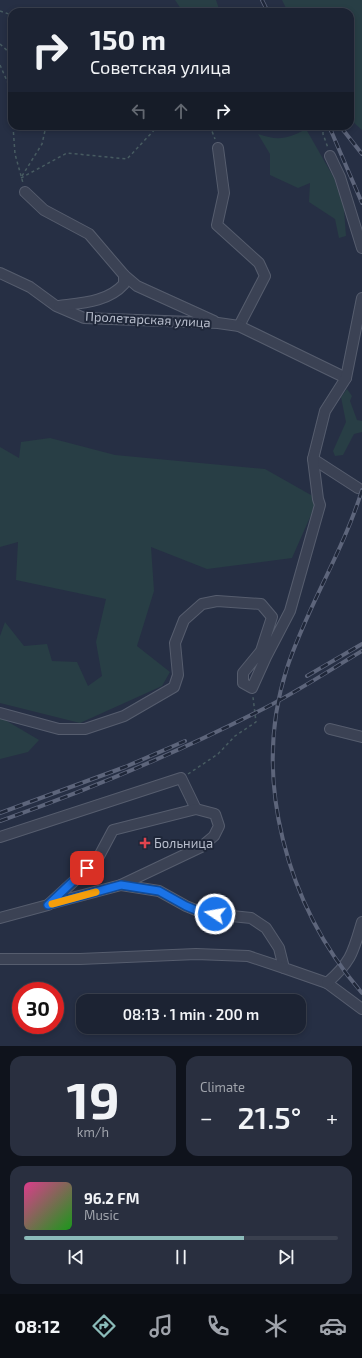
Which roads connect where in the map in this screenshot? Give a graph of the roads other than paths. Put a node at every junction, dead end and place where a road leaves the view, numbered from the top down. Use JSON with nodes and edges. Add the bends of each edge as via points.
{"nodes":[{"id":1,"x":218,"y":148,"type":"road end"},
{"id":2,"x":330,"y":156,"type":"road end"},
{"id":3,"x":25,"y":192,"type":"road end"},
{"id":4,"x":362,"y":248,"type":"edge"},
{"id":5,"x":0,"y":273,"type":"edge"},
{"id":6,"x":124,"y":275,"type":"junction"},
{"id":7,"x":362,"y":298,"type":"edge"},
{"id":8,"x":56,"y":306,"type":"junction"},
{"id":9,"x":218,"y":323,"type":"junction"},
{"id":10,"x":239,"y":326,"type":"junction"},
{"id":11,"x":346,"y":378,"type":"junction"},
{"id":12,"x":313,"y":460,"type":"junction"},
{"id":13,"x":358,"y":488,"type":"dead end"},
{"id":14,"x":0,"y":713,"type":"edge"},
{"id":15,"x":330,"y":729,"type":"dead end"},
{"id":16,"x":362,"y":737,"type":"edge"},
{"id":17,"x":196,"y":809,"type":"junction"},
{"id":18,"x":0,"y":837,"type":"edge"},
{"id":19,"x":121,"y":885,"type":"junction"},
{"id":20,"x":48,"y":905,"type":"junction"},
{"id":21,"x":0,"y":918,"type":"edge"},
{"id":22,"x":362,"y":922,"type":"edge"},
{"id":23,"x":0,"y":958,"type":"edge"},
{"id":24,"x":284,"y":968,"type":"junction"},
{"id":25,"x":327,"y":983,"type":"junction"},
{"id":26,"x":362,"y":1009,"type":"edge"}],
"edges":[{"from":1,"to":10,"type":"street","via":[[224,193],[218,225],[259,263],[265,276]]},
{"from":2,"to":4,"type":"street","via":[[340,177]]},
{"from":3,"to":6,"type":"street","via":[[44,210],[89,234]]},
{"from":5,"to":8,"type":"street","name":"Пролетарская улица","via":[[30,287]]},
{"from":6,"to":8,"type":"street","name":"Пролетарская улица","via":[[124,284],[116,293],[99,300]]},
{"from":6,"to":9,"type":"street","name":"Пролетарская улица","via":[[137,286]]},
{"from":7,"to":11,"type":"street"},
{"from":8,"to":9,"type":"street","name":"Пролетарская улица","via":[[84,318]]},
{"from":9,"to":10,"type":"street","name":"Пролетарская улица"},
{"from":10,"to":11,"type":"street","name":"Пролетарская улица"},
{"from":11,"to":12,"type":"street","via":[[325,411]]},
{"from":12,"to":13,"type":"street"},
{"from":12,"to":14,"type":"street","via":[[320,505],[290,611],[252,688],[243,683],[243,673],[261,651],[272,617],[261,604],[217,601],[202,604],[184,620],[175,643],[178,675],[174,687],[124,716],[85,729],[59,730]]},
{"from":15,"to":16,"type":"street"},
{"from":17,"to":18,"type":"street","via":[[181,778]]},
{"from":17,"to":19,"type":"street","via":[[215,814],[219,826],[214,836],[201,847]]},
{"from":17,"to":20,"type":"street","via":[[113,830],[97,860]]},
{"from":19,"to":20,"type":"street"},
{"from":19,"to":24,"type":"street","via":[[159,891],[203,913],[251,918],[266,928],[279,948]]},
{"from":20,"to":21,"type":"street"},
{"from":22,"to":25,"type":"street","via":[[352,954],[343,969]]},
{"from":23,"to":24,"type":"street","via":[[80,959],[196,954],[248,956]]},
{"from":24,"to":25,"type":"street"},
{"from":25,"to":26,"type":"street"}]}
